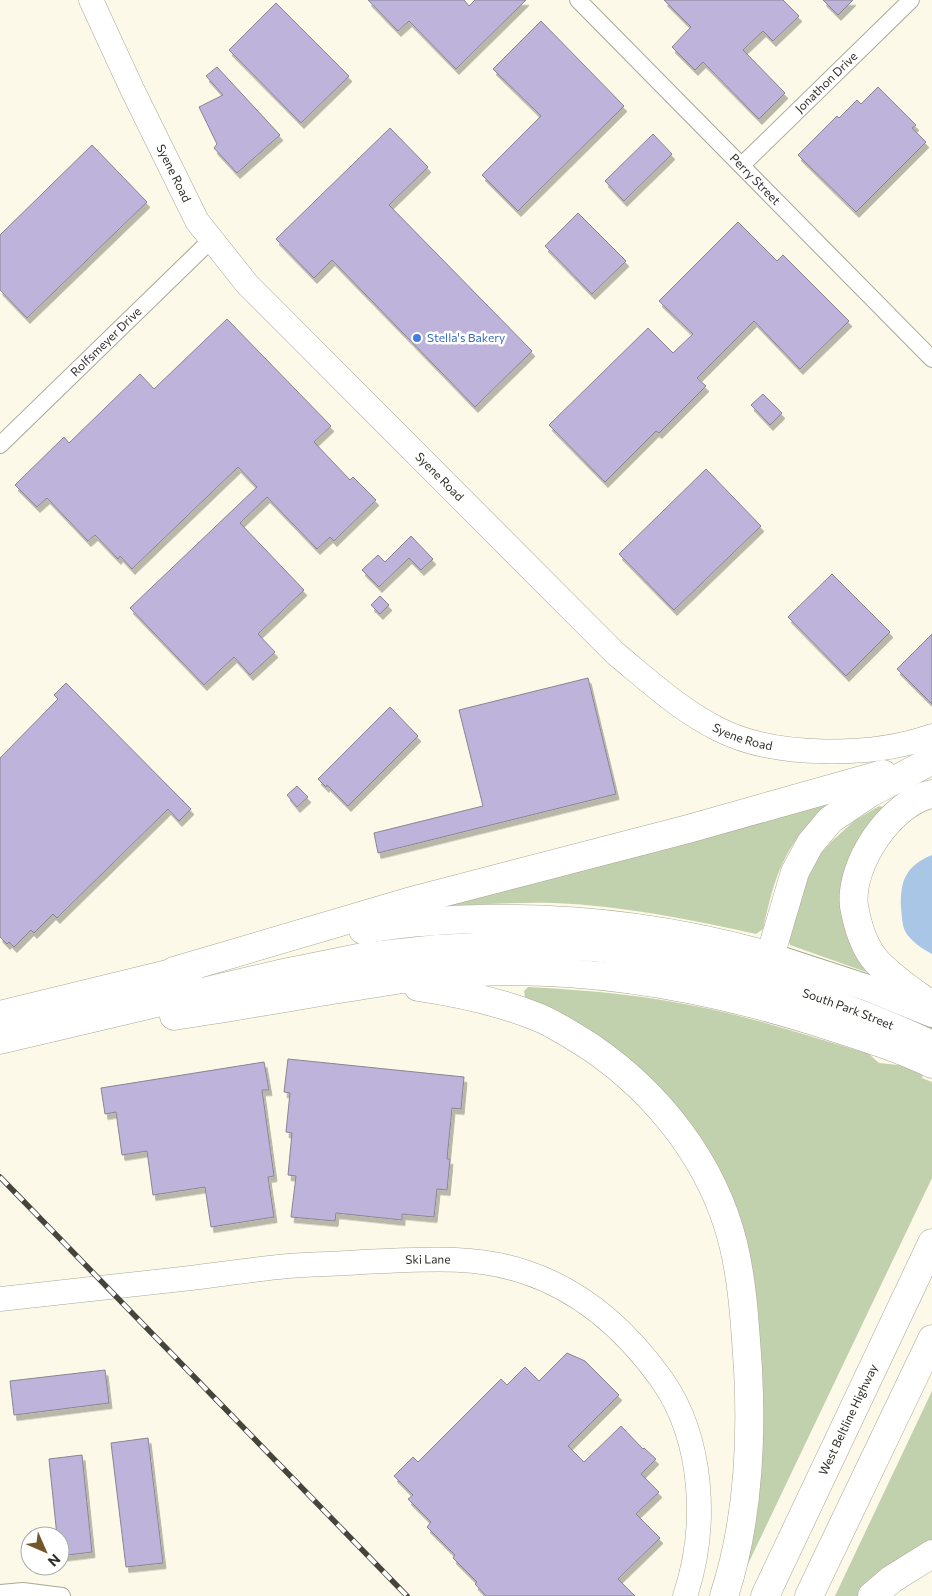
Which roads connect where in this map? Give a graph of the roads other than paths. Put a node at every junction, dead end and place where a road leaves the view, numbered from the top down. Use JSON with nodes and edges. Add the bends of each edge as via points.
{"nodes":[{"id":1,"x":91,"y":0,"type":"edge"},
{"id":2,"x":578,"y":0,"type":"edge"},
{"id":3,"x":911,"y":0,"type":"edge"},
{"id":4,"x":742,"y":165,"type":"junction"},
{"id":5,"x":211,"y":240,"type":"junction"},
{"id":6,"x":932,"y":359,"type":"edge"},
{"id":7,"x":0,"y":445,"type":"edge"},
{"id":8,"x":932,"y":752,"type":"edge"},
{"id":9,"x":932,"y":794,"type":"edge"},
{"id":10,"x":766,"y":968,"type":"junction"},
{"id":11,"x":174,"y":972,"type":"junction"},
{"id":12,"x":384,"y":982,"type":"junction"},
{"id":13,"x":932,"y":1006,"type":"edge"},
{"id":14,"x":932,"y":1014,"type":"edge"},
{"id":15,"x":0,"y":1015,"type":"edge"},
{"id":16,"x":0,"y":1042,"type":"edge"},
{"id":17,"x":932,"y":1044,"type":"edge"},
{"id":18,"x":932,"y":1064,"type":"edge"},
{"id":19,"x":932,"y":1243,"type":"edge"},
{"id":20,"x":0,"y":1299,"type":"edge"},
{"id":21,"x":932,"y":1339,"type":"edge"},
{"id":22,"x":932,"y":1554,"type":"edge"},
{"id":23,"x":0,"y":1593,"type":"edge"},
{"id":24,"x":62,"y":1596,"type":"edge"},
{"id":25,"x":685,"y":1596,"type":"edge"},
{"id":26,"x":724,"y":1596,"type":"edge"},
{"id":27,"x":765,"y":1596,"type":"edge"},
{"id":28,"x":809,"y":1596,"type":"edge"},
{"id":29,"x":872,"y":1596,"type":"edge"}],
"edges":[{"from":1,"to":5,"type":"street","name":"Syene Road","via":[[192,212]]},
{"from":2,"to":4,"type":"street","name":"Perry Street"},
{"from":3,"to":4,"type":"street","name":"Jonathon Drive"},
{"from":4,"to":6,"type":"street","name":"Perry Street"},
{"from":5,"to":7,"type":"street","name":"Rolfsmeyer Drive"},
{"from":5,"to":8,"type":"street","name":"Syene Road","via":[[247,284],[616,654],[689,712],[745,741],[800,750],[855,751],[915,742]]},
{"from":8,"to":10,"type":"highway","via":[[830,820],[810,844],[795,872]]},
{"from":8,"to":11,"type":"highway","via":[[688,829],[415,900]]},
{"from":9,"to":13,"type":"highway","via":[[906,804],[880,830],[859,871],[854,905],[860,930],[873,957]]},
{"from":10,"to":11,"type":"highway","via":[[720,942],[599,923],[528,918],[377,927]]},
{"from":10,"to":14,"type":"main road","name":"South Park Street","via":[[868,988]]},
{"from":10,"to":16,"type":"highway","via":[[593,947],[517,945],[436,949],[345,960],[279,974]]},
{"from":10,"to":17,"type":"main road","name":"South Park Street","via":[[822,998]]},
{"from":11,"to":15,"type":"highway"},
{"from":12,"to":16,"type":"highway"},
{"from":12,"to":18,"type":"highway","via":[[437,975],[526,972],[592,974],[659,983],[735,998],[795,1015],[891,1046]]},
{"from":12,"to":26,"type":"highway","via":[[450,992],[503,1005],[572,1034],[619,1068],[660,1107],[682,1134],[701,1166],[718,1201],[732,1242],[742,1292],[750,1398],[745,1495]]},
{"from":19,"to":27,"type":"highway","name":"West Beltline Highway"},
{"from":20,"to":25,"type":"street","name":"Ski Lane","via":[[288,1266],[442,1258],[505,1266],[549,1280],[604,1315],[638,1348],[679,1408],[695,1466],[698,1504],[694,1567]]},
{"from":21,"to":28,"type":"highway"},
{"from":22,"to":29,"type":"highway"},
{"from":23,"to":24,"type":"street","via":[[23,1591]]}]}
